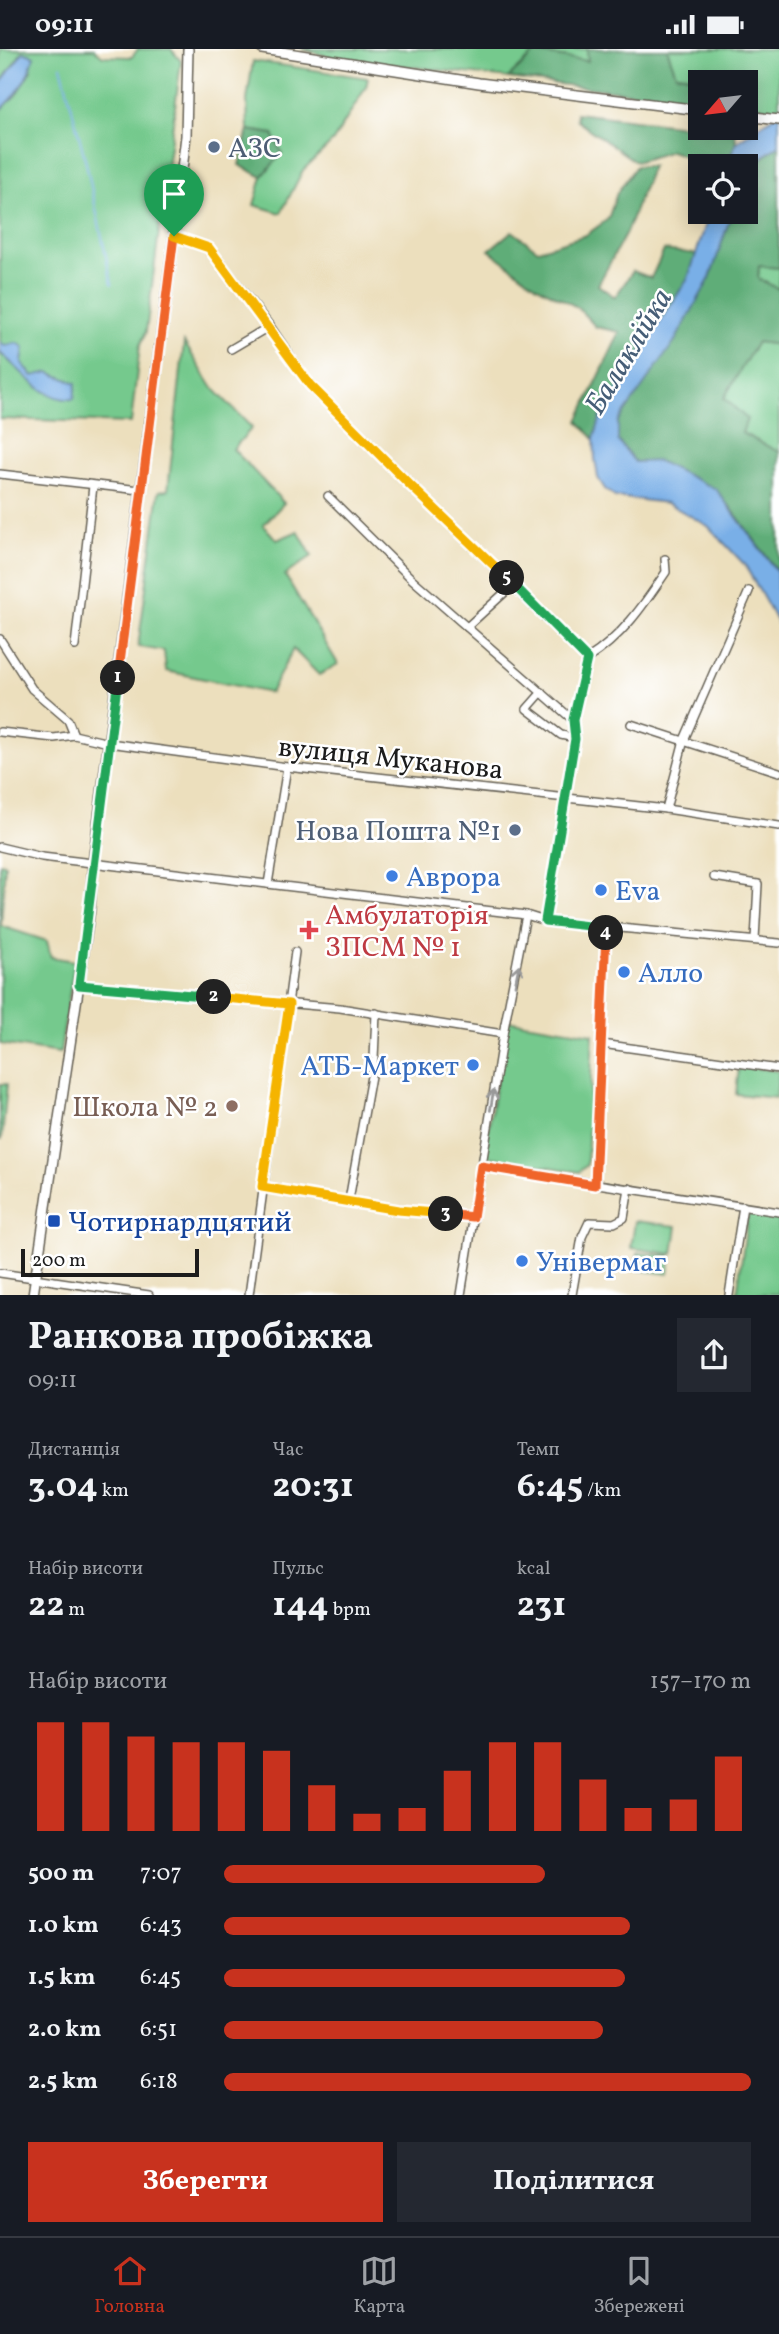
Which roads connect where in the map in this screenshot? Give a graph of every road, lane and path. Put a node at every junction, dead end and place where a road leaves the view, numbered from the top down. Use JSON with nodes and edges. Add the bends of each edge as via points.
{"nodes":[{"id":1,"x":188,"y":49,"type":"edge"},
{"id":2,"x":262,"y":49,"type":"edge"},
{"id":3,"x":688,"y":109,"type":"edge"},
{"id":4,"x":758,"y":117,"type":"edge"},
{"id":5,"x":779,"y":120,"type":"edge"},
{"id":6,"x":174,"y":236,"type":"junction"},
{"id":7,"x":270,"y":326,"type":"junction"},
{"id":8,"x":231,"y":349,"type":"dead end"},
{"id":9,"x":0,"y":474,"type":"edge"},
{"id":10,"x":93,"y":486,"type":"junction"},
{"id":11,"x":140,"y":490,"type":"junction"},
{"id":12,"x":328,"y":496,"type":"dead end"},
{"id":13,"x":664,"y":559,"type":"dead end"},
{"id":14,"x":514,"y":584,"type":"junction"},
{"id":15,"x":749,"y":591,"type":"dead end"},
{"id":16,"x":467,"y":627,"type":"junction"},
{"id":17,"x":0,"y":639,"type":"edge"},
{"id":18,"x":75,"y":646,"type":"dead end"},
{"id":19,"x":587,"y":659,"type":"junction"},
{"id":20,"x":542,"y":692,"type":"junction"},
{"id":21,"x":573,"y":720,"type":"junction"},
{"id":22,"x":631,"y":724,"type":"dead end"},
{"id":23,"x":0,"y":732,"type":"edge"},
{"id":24,"x":74,"y":735,"type":"junction"},
{"id":25,"x":575,"y":739,"type":"junction"},
{"id":26,"x":684,"y":740,"type":"junction"},
{"id":27,"x":109,"y":743,"type":"junction"},
{"id":28,"x":287,"y":767,"type":"junction"},
{"id":29,"x":779,"y":772,"type":"edge"},
{"id":30,"x":565,"y":797,"type":"junction"},
{"id":31,"x":666,"y":809,"type":"junction"},
{"id":32,"x":779,"y":826,"type":"edge"},
{"id":33,"x":0,"y":847,"type":"edge"},
{"id":34,"x":93,"y":863,"type":"junction"},
{"id":35,"x":714,"y":877,"type":"dead end"},
{"id":36,"x":268,"y":884,"type":"junction"},
{"id":37,"x":526,"y":915,"type":"junction"},
{"id":38,"x":545,"y":921,"type":"junction"},
{"id":39,"x":606,"y":928,"type":"junction"},
{"id":40,"x":755,"y":940,"type":"junction"},
{"id":41,"x":779,"y":943,"type":"edge"},
{"id":42,"x":295,"y":952,"type":"dead end"},
{"id":43,"x":79,"y":985,"type":"junction"},
{"id":44,"x":289,"y":1004,"type":"junction"},
{"id":45,"x":376,"y":1013,"type":"junction"},
{"id":46,"x":503,"y":1034,"type":"junction"},
{"id":47,"x":602,"y":1044,"type":"junction"},
{"id":48,"x":779,"y":1069,"type":"edge"},
{"id":49,"x":481,"y":1166,"type":"junction"},
{"id":50,"x":595,"y":1185,"type":"junction"},
{"id":51,"x":262,"y":1187,"type":"junction"},
{"id":52,"x":629,"y":1188,"type":"junction"},
{"id":53,"x":349,"y":1200,"type":"junction"},
{"id":54,"x":743,"y":1206,"type":"junction"},
{"id":55,"x":779,"y":1212,"type":"edge"},
{"id":56,"x":473,"y":1217,"type":"junction"},
{"id":57,"x":0,"y":1273,"type":"edge"},
{"id":58,"x":35,"y":1278,"type":"junction"},
{"id":59,"x":33,"y":1294,"type":"edge"},
{"id":60,"x":149,"y":1294,"type":"edge"},
{"id":61,"x":249,"y":1294,"type":"edge"},
{"id":62,"x":461,"y":1294,"type":"edge"},
{"id":63,"x":572,"y":1294,"type":"edge"},
{"id":64,"x":729,"y":1294,"type":"edge"}],
"edges":[{"from":1,"to":6,"type":"main road","via":[[186,136]]},
{"from":2,"to":3,"type":"main road","via":[[480,83]]},
{"from":4,"to":5,"type":"main road"},
{"from":6,"to":7,"type":"street","via":[[209,248]]},
{"from":6,"to":11,"type":"main road"},
{"from":7,"to":8,"type":"street"},
{"from":7,"to":14,"type":"street","via":[[310,385]]},
{"from":9,"to":10,"type":"street"},
{"from":10,"to":11,"type":"street"},
{"from":10,"to":18,"type":"street"},
{"from":11,"to":27,"type":"main road"},
{"from":12,"to":16,"type":"street"},
{"from":13,"to":19,"type":"street","via":[[666,572],[644,605],[612,644]]},
{"from":14,"to":16,"type":"street"},
{"from":14,"to":19,"type":"street"},
{"from":15,"to":26,"type":"street"},
{"from":16,"to":20,"type":"street"},
{"from":17,"to":24,"type":"street","via":[[32,689],[68,720]]},
{"from":19,"to":21,"type":"street"},
{"from":20,"to":21,"type":"street"},
{"from":20,"to":25,"type":"street","via":[[527,709],[561,735]]},
{"from":21,"to":25,"type":"street"},
{"from":22,"to":26,"type":"street"},
{"from":23,"to":24,"type":"street","name":"вулиця Муканова","via":[[54,738]]},
{"from":24,"to":27,"type":"street","name":"вулиця Муканова"},
{"from":25,"to":30,"type":"street"},
{"from":26,"to":29,"type":"street"},
{"from":26,"to":31,"type":"street"},
{"from":27,"to":28,"type":"street","name":"вулиця Муканова"},
{"from":27,"to":34,"type":"main road"},
{"from":28,"to":30,"type":"street","name":"вулиця Муканова"},
{"from":28,"to":36,"type":"street"},
{"from":30,"to":31,"type":"street","name":"вулиця Муканова"},
{"from":30,"to":38,"type":"street"},
{"from":31,"to":32,"type":"street","name":"вулиця Муканова"},
{"from":33,"to":34,"type":"street"},
{"from":34,"to":36,"type":"street"},
{"from":34,"to":43,"type":"main road"},
{"from":35,"to":40,"type":"street","via":[[758,884]]},
{"from":36,"to":37,"type":"street"},
{"from":37,"to":38,"type":"street"},
{"from":46,"to":37,"type":"street","one_way":true},
{"from":38,"to":39,"type":"street"},
{"from":39,"to":40,"type":"street"},
{"from":39,"to":47,"type":"street"},
{"from":40,"to":41,"type":"street"},
{"from":42,"to":44,"type":"street"},
{"from":43,"to":44,"type":"street"},
{"from":43,"to":58,"type":"main road"},
{"from":44,"to":45,"type":"street"},
{"from":44,"to":51,"type":"street"},
{"from":45,"to":46,"type":"street"},
{"from":45,"to":53,"type":"street","via":[[374,1059]]},
{"from":49,"to":46,"type":"street","one_way":true},
{"from":47,"to":48,"type":"street"},
{"from":47,"to":50,"type":"street"},
{"from":49,"to":50,"type":"street"},
{"from":49,"to":56,"type":"street"},
{"from":50,"to":52,"type":"street"},
{"from":51,"to":53,"type":"street"},
{"from":51,"to":61,"type":"street"},
{"from":52,"to":54,"type":"street"},
{"from":52,"to":63,"type":"street","via":[[624,1218],[614,1223],[589,1222]]},
{"from":53,"to":56,"type":"street"},
{"from":54,"to":55,"type":"street"},
{"from":54,"to":64,"type":"street"},
{"from":56,"to":62,"type":"street"},
{"from":57,"to":58,"type":"street"},
{"from":58,"to":59,"type":"main road"},
{"from":58,"to":60,"type":"street"}]}
